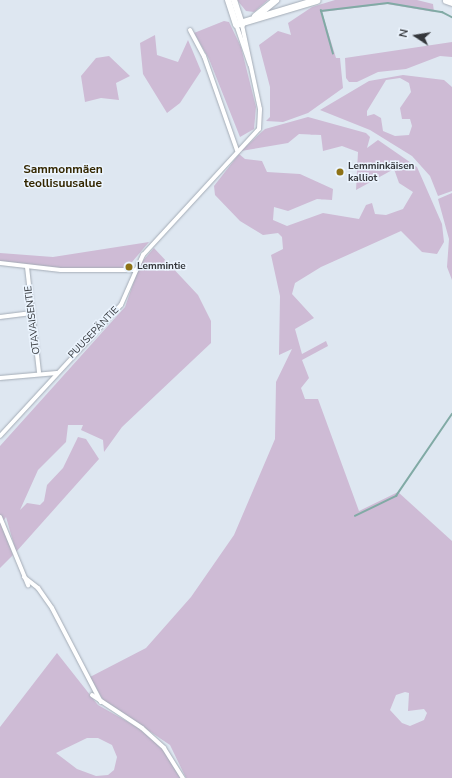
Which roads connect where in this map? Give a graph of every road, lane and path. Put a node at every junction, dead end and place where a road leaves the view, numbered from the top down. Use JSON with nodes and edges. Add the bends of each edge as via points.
{"nodes":[{"id":1,"x":228,"y":0,"type":"edge"},
{"id":2,"x":234,"y":0,"type":"edge"},
{"id":3,"x":275,"y":0,"type":"edge"},
{"id":4,"x":316,"y":0,"type":"edge"},
{"id":5,"x":446,"y":0,"type":"edge"},
{"id":6,"x":452,"y":2,"type":"edge"},
{"id":7,"x":240,"y":23,"type":"junction"},
{"id":8,"x":190,"y":30,"type":"dead end"},
{"id":9,"x":237,"y":150,"type":"junction"},
{"id":10,"x":0,"y":263,"type":"edge"},
{"id":11,"x":27,"y":267,"type":"junction"},
{"id":12,"x":134,"y":270,"type":"junction"},
{"id":13,"x":32,"y":313,"type":"junction"},
{"id":14,"x":0,"y":317,"type":"edge"},
{"id":15,"x":39,"y":372,"type":"junction"},
{"id":16,"x":57,"y":373,"type":"junction"},
{"id":17,"x":0,"y":378,"type":"edge"},
{"id":18,"x":0,"y":436,"type":"edge"},
{"id":19,"x":0,"y":516,"type":"edge"},
{"id":20,"x":24,"y":577,"type":"junction"},
{"id":21,"x":28,"y":585,"type":"dead end"},
{"id":22,"x":92,"y":695,"type":"dead end"},
{"id":23,"x":101,"y":702,"type":"junction"},
{"id":24,"x":183,"y":778,"type":"edge"}],
"edges":[{"from":1,"to":7,"type":"main road"},
{"from":2,"to":7,"type":"main road"},
{"from":3,"to":7,"type":"highway","via":[[262,13]]},
{"from":4,"to":7,"type":"highway"},
{"from":5,"to":6,"type":"highway"},
{"from":7,"to":9,"type":"street","name":"PUUSEPÄNTIE","via":[[252,69],[260,125]]},
{"from":8,"to":9,"type":"street","via":[[209,67]]},
{"from":9,"to":12,"type":"street","name":"PUUSEPÄNTIE","via":[[143,255]]},
{"from":10,"to":11,"type":"street"},
{"from":11,"to":12,"type":"street"},
{"from":11,"to":13,"type":"street","name":"OTAVAISENTIE"},
{"from":12,"to":16,"type":"street","name":"PUUSEPÄNTIE","via":[[121,305]]},
{"from":13,"to":14,"type":"street"},
{"from":13,"to":15,"type":"street","name":"OTAVAISENTIE"},
{"from":15,"to":16,"type":"street"},
{"from":15,"to":17,"type":"street"},
{"from":16,"to":18,"type":"street","name":"PUUSEPÄNTIE"},
{"from":19,"to":20,"type":"street"},
{"from":20,"to":21,"type":"street"},
{"from":20,"to":23,"type":"street","via":[[38,588],[52,608]]},
{"from":22,"to":23,"type":"street"},
{"from":23,"to":24,"type":"street","via":[[142,728],[164,748]]}]}
